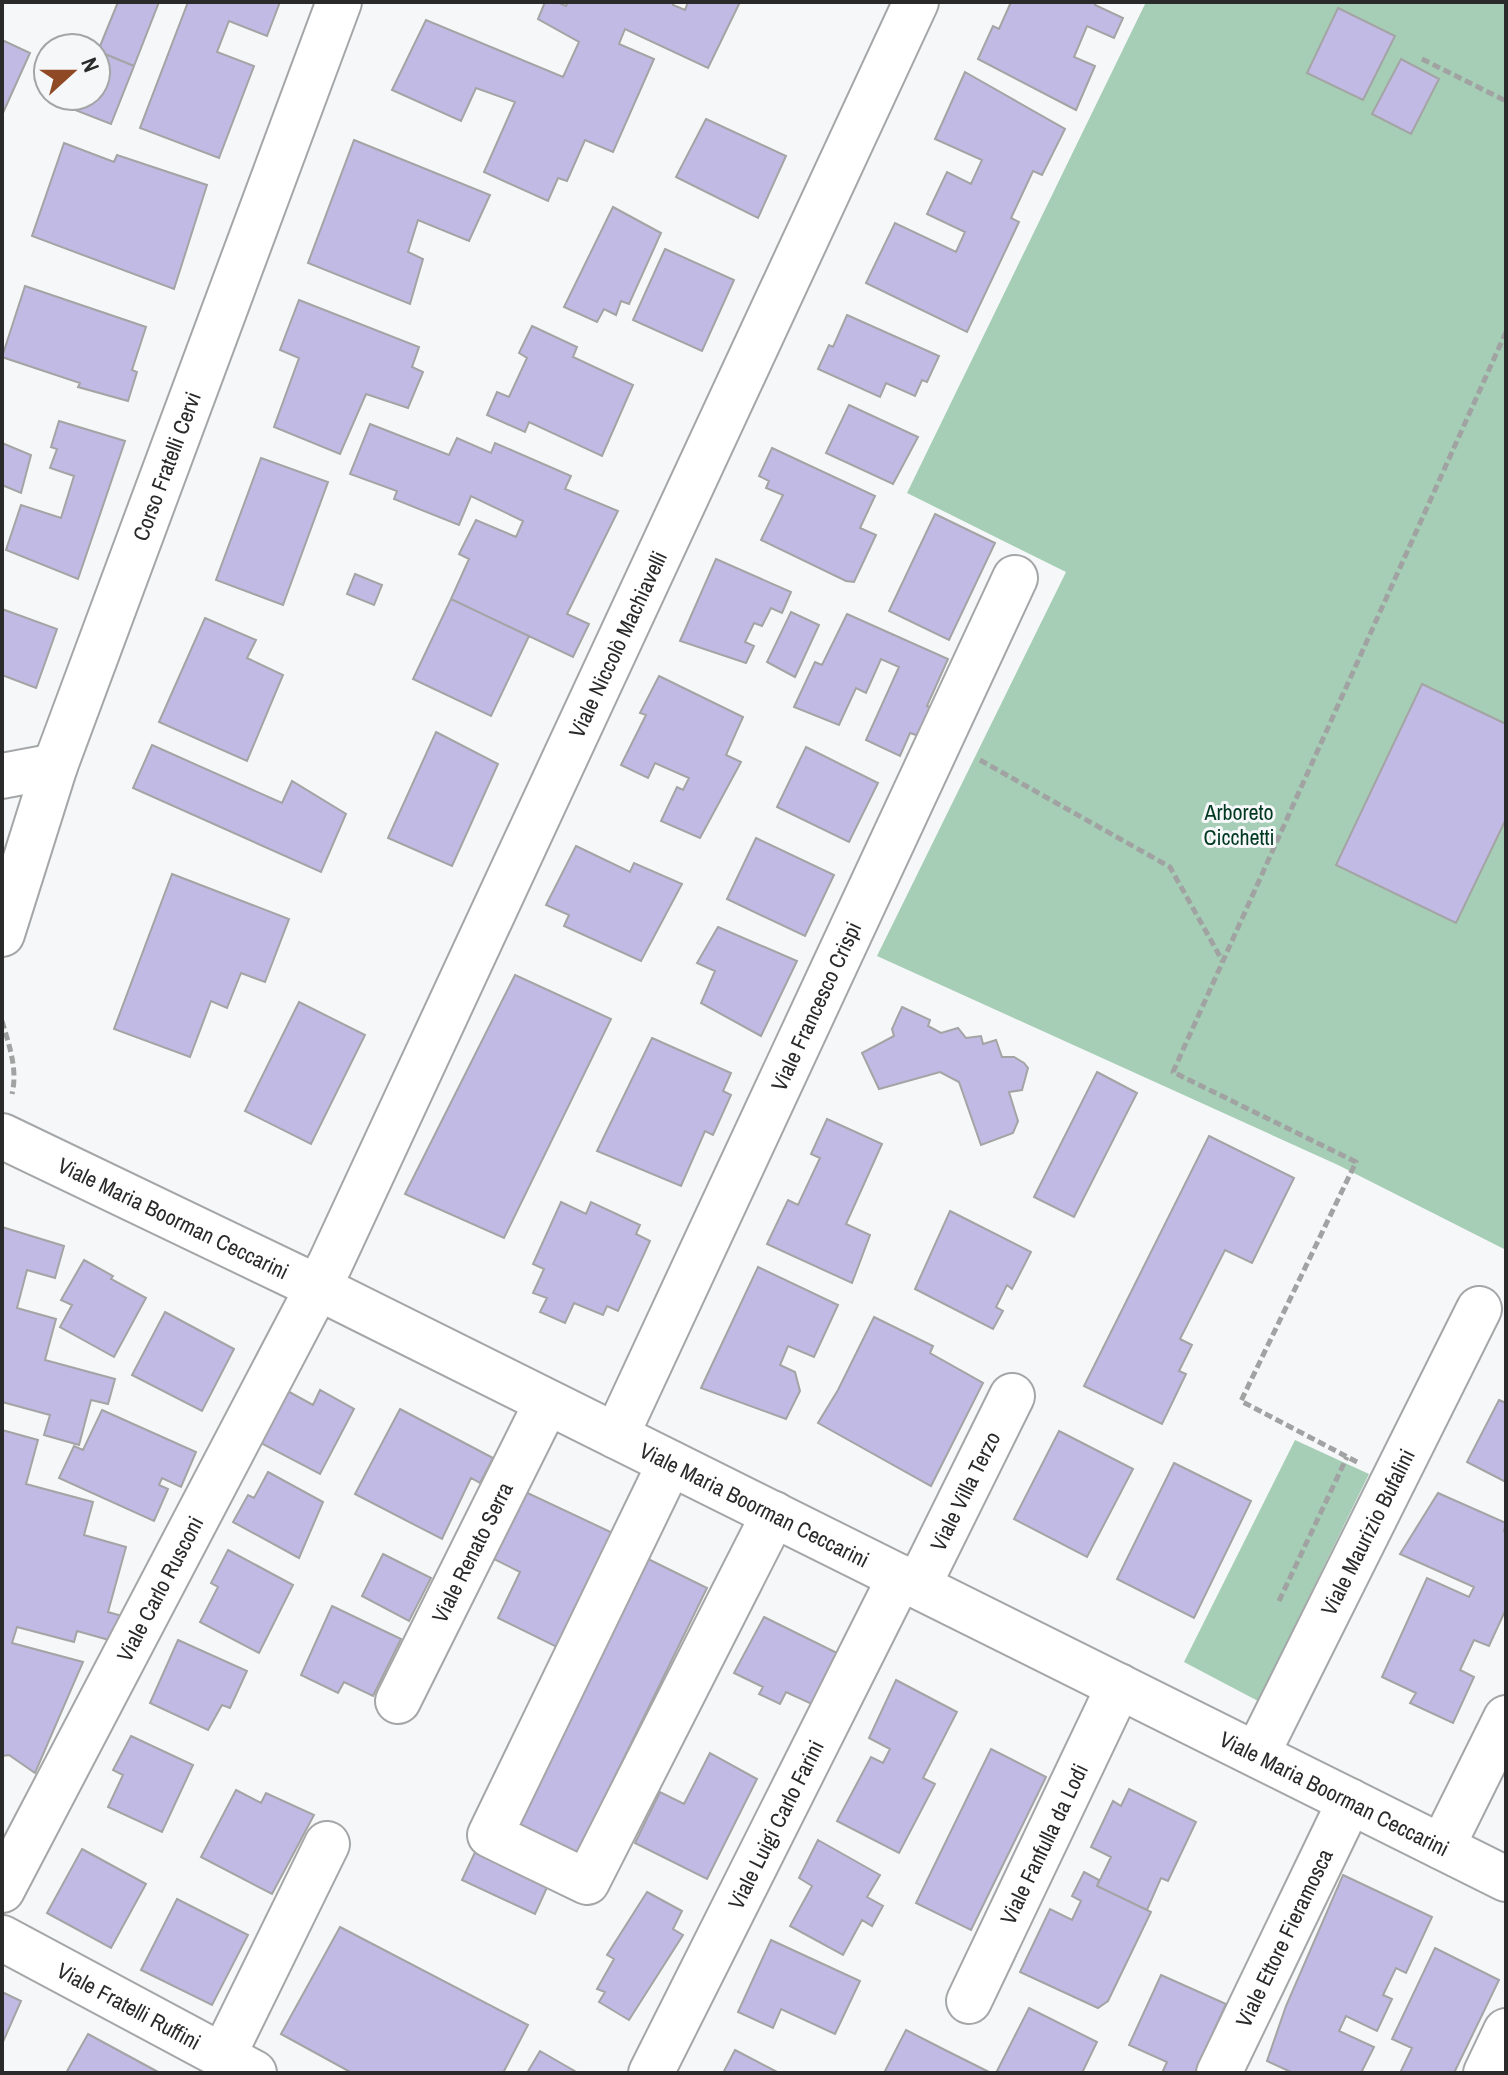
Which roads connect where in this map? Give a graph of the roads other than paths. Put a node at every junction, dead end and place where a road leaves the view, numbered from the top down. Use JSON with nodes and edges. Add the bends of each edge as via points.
{"nodes":[{"id":1,"x":339,"y":2,"type":"edge"},
{"id":2,"x":916,"y":2,"type":"edge"},
{"id":3,"x":1015,"y":578,"type":"dead end"},
{"id":4,"x":55,"y":766,"type":"junction"},
{"id":5,"x":2,"y":776,"type":"edge"},
{"id":6,"x":10,"y":876,"type":"edge"},
{"id":7,"x":2,"y":934,"type":"edge"},
{"id":8,"x":2,"y":1136,"type":"edge"},
{"id":9,"x":319,"y":1288,"type":"junction"},
{"id":10,"x":1479,"y":1309,"type":"dead end"},
{"id":11,"x":1012,"y":1396,"type":"dead end"},
{"id":12,"x":547,"y":1402,"type":"junction"},
{"id":13,"x":616,"y":1436,"type":"junction"},
{"id":14,"x":670,"y":1463,"type":"junction"},
{"id":15,"x":774,"y":1514,"type":"junction"},
{"id":16,"x":909,"y":1582,"type":"junction"},
{"id":17,"x":1119,"y":1686,"type":"junction"},
{"id":18,"x":398,"y":1701,"type":"dead end"},
{"id":19,"x":1506,"y":1718,"type":"edge"},
{"id":20,"x":1257,"y":1754,"type":"junction"},
{"id":21,"x":1350,"y":1801,"type":"junction"},
{"id":22,"x":327,"y":1844,"type":"dead end"},
{"id":23,"x":1442,"y":1847,"type":"junction"},
{"id":24,"x":1506,"y":1879,"type":"edge"},
{"id":25,"x":2,"y":1890,"type":"edge"},
{"id":26,"x":2,"y":1938,"type":"edge"},
{"id":27,"x":969,"y":2001,"type":"dead end"},
{"id":28,"x":1506,"y":2031,"type":"edge"},
{"id":29,"x":238,"y":2064,"type":"edge"},
{"id":30,"x":651,"y":2073,"type":"edge"},
{"id":31,"x":1219,"y":2073,"type":"edge"},
{"id":32,"x":1486,"y":2073,"type":"edge"}],
"edges":[{"from":1,"to":4,"type":"street","name":"Corso Fratelli Cervi"},
{"from":2,"to":9,"type":"street","name":"Viale Niccolò Machiavelli"},
{"from":3,"to":13,"type":"street","name":"Viale Francesco Crispi"},
{"from":4,"to":5,"type":"street"},
{"from":4,"to":6,"type":"street","name":"Corso Fratelli Cervi"},
{"from":6,"to":7,"type":"street","name":"Corso Fratelli Cervi"},
{"from":8,"to":9,"type":"street","name":"Viale Maria Boorman Ceccarini"},
{"from":9,"to":12,"type":"street","name":"Viale Maria Boorman Ceccarini"},
{"from":9,"to":25,"type":"street","name":"Viale Carlo Rusconi"},
{"from":10,"to":20,"type":"street","name":"Viale Maurizio Bufalini"},
{"from":11,"to":16,"type":"street","name":"Viale Villa Terzo"},
{"from":12,"to":13,"type":"street","name":"Viale Maria Boorman Ceccarini"},
{"from":12,"to":18,"type":"street","name":"Viale Renato Serra"},
{"from":13,"to":14,"type":"street","name":"Viale Maria Boorman Ceccarini"},
{"from":14,"to":15,"type":"street","name":"Viale Maria Boorman Ceccarini"},
{"from":14,"to":15,"type":"street","via":[[490,1835],[501,1841],[587,1882]]},
{"from":15,"to":16,"type":"street","name":"Viale Maria Boorman Ceccarini"},
{"from":16,"to":17,"type":"street","name":"Viale Maria Boorman Ceccarini"},
{"from":16,"to":30,"type":"street","name":"Viale Luigi Carlo Farini"},
{"from":17,"to":20,"type":"street","name":"Viale Maria Boorman Ceccarini"},
{"from":17,"to":27,"type":"street","name":"Viale Fanfulla da Lodi"},
{"from":19,"to":23,"type":"street"},
{"from":20,"to":21,"type":"street","name":"Viale Maria Boorman Ceccarini"},
{"from":21,"to":23,"type":"street","name":"Viale Maria Boorman Ceccarini"},
{"from":21,"to":31,"type":"street","name":"Viale Ettore Fieramosca"},
{"from":22,"to":29,"type":"street"},
{"from":23,"to":24,"type":"street","name":"Viale Maria Boorman Ceccarini"},
{"from":26,"to":29,"type":"street","name":"Viale Fratelli Ruffini"},
{"from":28,"to":32,"type":"street"}]}
